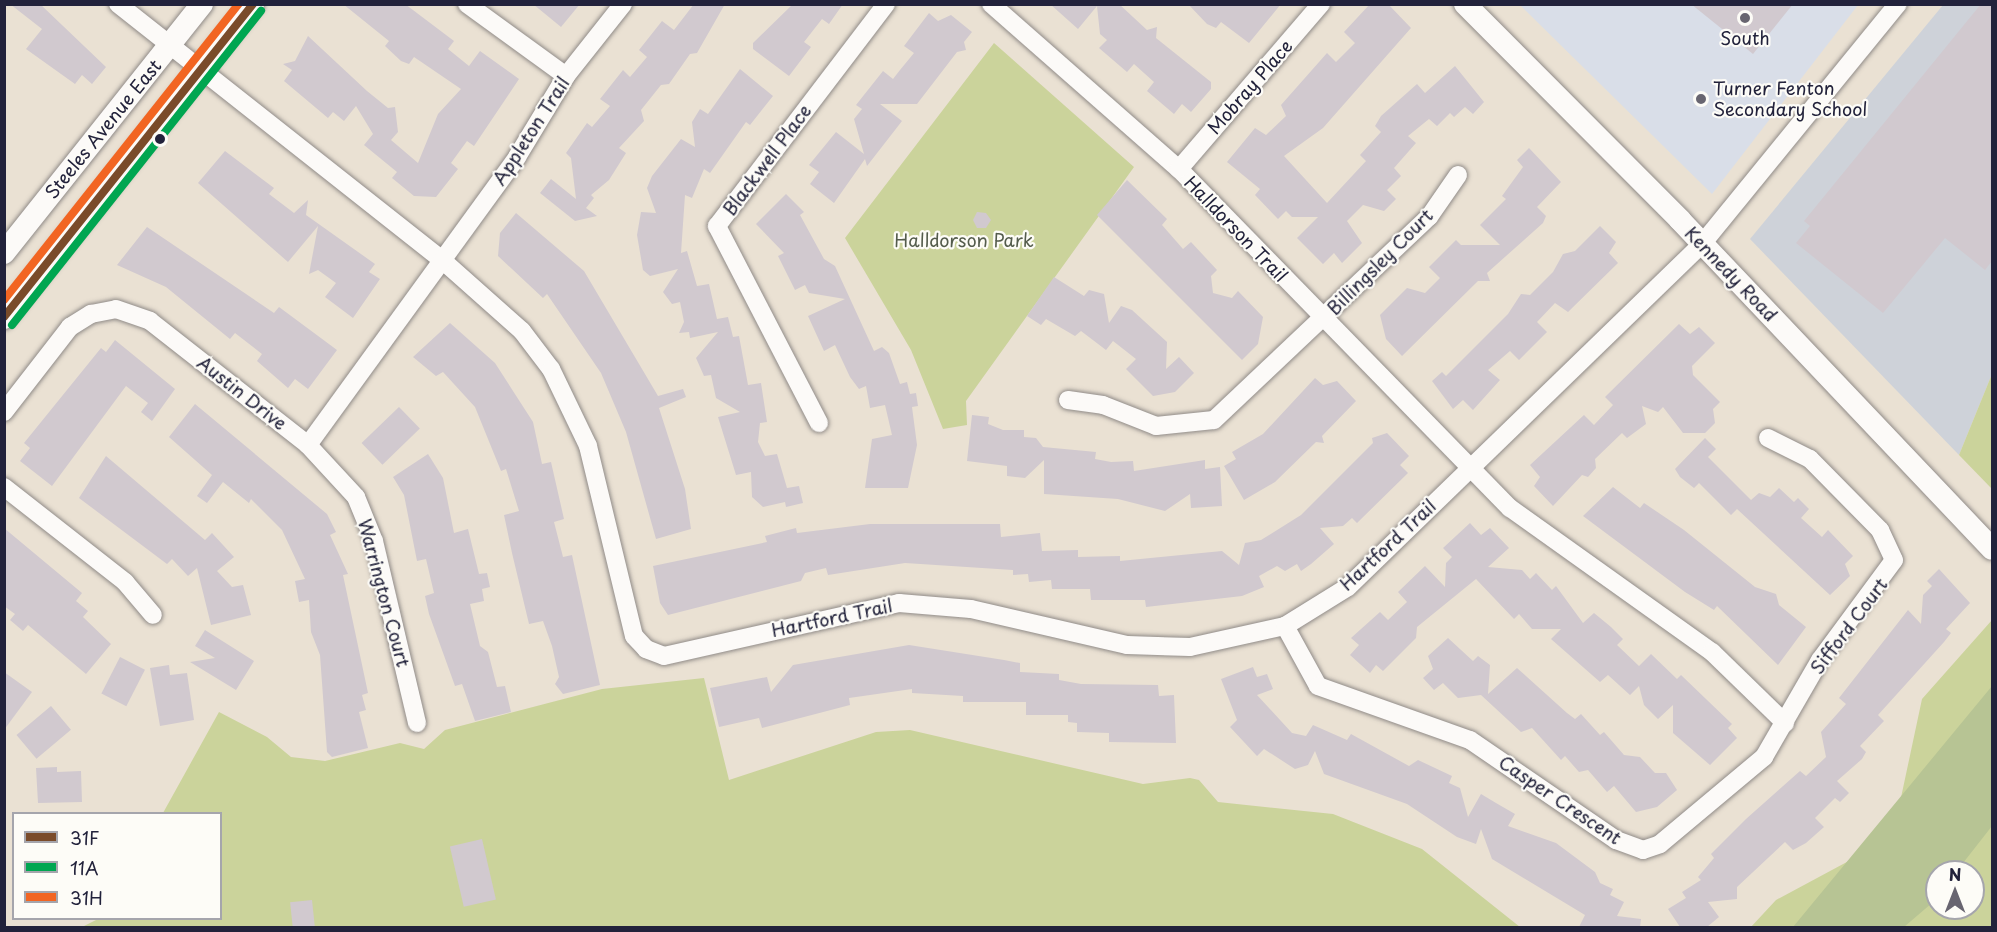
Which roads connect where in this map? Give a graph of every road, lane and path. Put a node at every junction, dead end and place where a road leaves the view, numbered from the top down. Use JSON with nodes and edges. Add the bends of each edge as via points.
{"nodes":[{"id":1,"x":118,"y":4,"type":"edge"},
{"id":2,"x":202,"y":4,"type":"edge"},
{"id":3,"x":253,"y":4,"type":"edge"},
{"id":4,"x":467,"y":4,"type":"edge"},
{"id":5,"x":623,"y":4,"type":"edge"},
{"id":6,"x":886,"y":4,"type":"edge"},
{"id":7,"x":991,"y":4,"type":"edge"},
{"id":8,"x":1321,"y":4,"type":"edge"},
{"id":9,"x":1465,"y":4,"type":"edge"},
{"id":10,"x":1898,"y":4,"type":"edge"},
{"id":11,"x":169,"y":46,"type":"junction"},
{"id":12,"x":200,"y":70,"type":"junction"},
{"id":13,"x":566,"y":76,"type":"junction"},
{"id":14,"x":1179,"y":170,"type":"junction"},
{"id":15,"x":1458,"y":175,"type":"dead end"},
{"id":16,"x":1702,"y":244,"type":"junction"},
{"id":17,"x":4,"y":253,"type":"edge"},
{"id":18,"x":441,"y":260,"type":"junction"},
{"id":19,"x":4,"y":318,"type":"edge"},
{"id":20,"x":1323,"y":320,"type":"junction"},
{"id":21,"x":1068,"y":400,"type":"dead end"},
{"id":22,"x":4,"y":412,"type":"edge"},
{"id":23,"x":819,"y":423,"type":"dead end"},
{"id":24,"x":1768,"y":438,"type":"dead end"},
{"id":25,"x":308,"y":445,"type":"junction"},
{"id":26,"x":1469,"y":468,"type":"junction"},
{"id":27,"x":4,"y":487,"type":"edge"},
{"id":28,"x":1992,"y":549,"type":"edge"},
{"id":29,"x":153,"y":615,"type":"dead end"},
{"id":30,"x":1285,"y":626,"type":"junction"},
{"id":31,"x":417,"y":723,"type":"dead end"},
{"id":32,"x":1785,"y":723,"type":"junction"}],
"edges":[{"from":1,"to":11,"type":"street","name":"Hartford Trail"},
{"from":2,"to":11,"type":"main road","name":"Steeles Avenue East"},
{"from":3,"to":12,"type":"main road","name":"Steeles Avenue East"},
{"from":4,"to":13,"type":"street"},
{"from":5,"to":13,"type":"street","name":"Appleton Trail"},
{"from":6,"to":23,"type":"street","name":"Blackwell Place","via":[[717,226]]},
{"from":7,"to":14,"type":"street","name":"Halldorson Trail"},
{"from":8,"to":14,"type":"street","name":"Mobray Place"},
{"from":9,"to":16,"type":"main road","name":"Kennedy Road"},
{"from":10,"to":16,"type":"street","name":"Hartford Trail"},
{"from":11,"to":12,"type":"street","name":"Hartford Trail"},
{"from":11,"to":17,"type":"main road","name":"Steeles Avenue East"},
{"from":12,"to":18,"type":"street","name":"Hartford Trail"},
{"from":12,"to":19,"type":"main road","name":"Steeles Avenue East"},
{"from":13,"to":18,"type":"street","name":"Appleton Trail","via":[[517,157]]},
{"from":14,"to":20,"type":"street","name":"Halldorson Trail"},
{"from":15,"to":20,"type":"street","name":"Billingsley Court","via":[[1429,217]]},
{"from":16,"to":26,"type":"street","name":"Hartford Trail"},
{"from":16,"to":28,"type":"main road","name":"Kennedy Road"},
{"from":18,"to":25,"type":"street"},
{"from":18,"to":30,"type":"street","name":"Hartford Trail","via":[[522,331],[574,411],[634,636],[654,654],[688,654],[795,623],[899,603],[971,609],[1127,645],[1190,646]]},
{"from":20,"to":21,"type":"street","name":"Billingsley Court","via":[[1224,414],[1205,424],[1156,426],[1103,405]]},
{"from":20,"to":26,"type":"street","name":"Halldorson Trail"},
{"from":22,"to":25,"type":"street","name":"Austin Drive","via":[[70,327],[91,314],[116,309],[150,321]]},
{"from":24,"to":32,"type":"street","name":"Sifford Court","via":[[1810,459],[1880,530],[1894,560],[1820,660]]},
{"from":25,"to":31,"type":"street","name":"Warrington Court","via":[[345,482],[363,513]]},
{"from":26,"to":30,"type":"street","name":"Hartford Trail","via":[[1348,586]]},
{"from":26,"to":32,"type":"street","via":[[1543,535],[1712,652]]},
{"from":27,"to":29,"type":"street","via":[[125,582]]},
{"from":30,"to":32,"type":"street","name":"Casper Crescent","via":[[1318,686],[1470,740],[1637,849],[1660,844],[1764,757]]}]}
